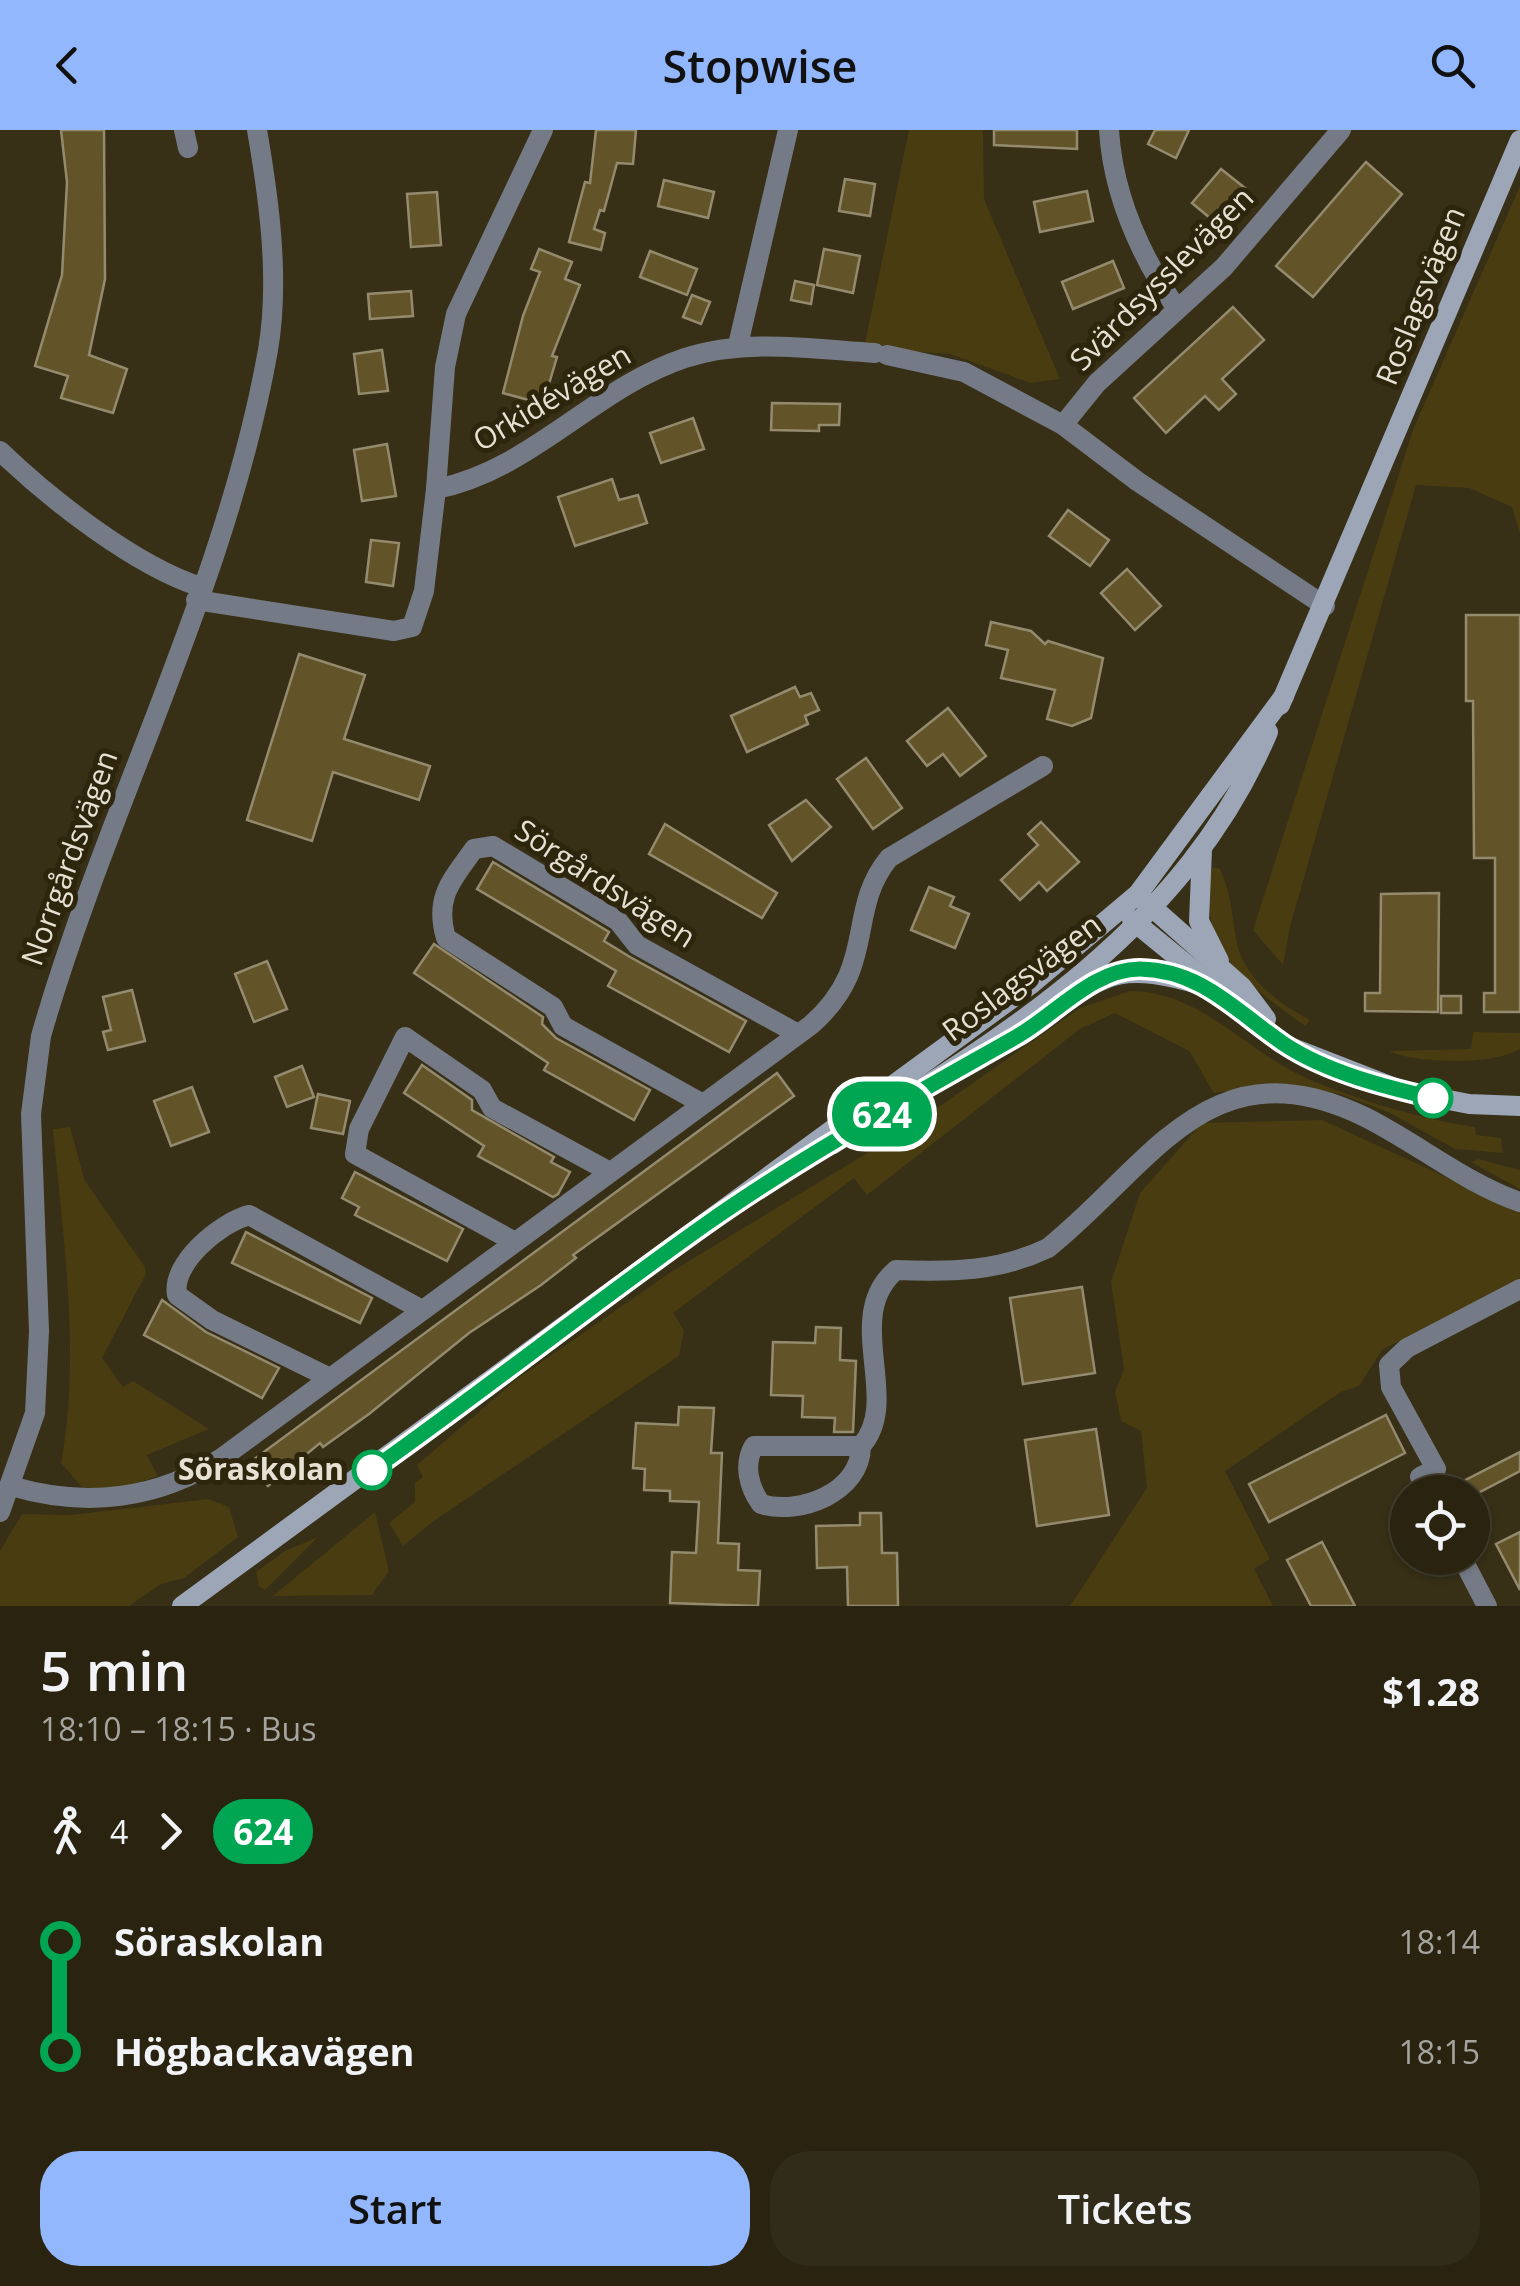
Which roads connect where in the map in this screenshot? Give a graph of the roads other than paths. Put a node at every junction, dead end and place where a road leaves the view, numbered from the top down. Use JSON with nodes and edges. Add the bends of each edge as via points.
{"nodes":[{"id":1,"x":257,"y":130,"type":"edge"},
{"id":2,"x":543,"y":130,"type":"edge"},
{"id":3,"x":788,"y":130,"type":"edge"},
{"id":4,"x":1109,"y":130,"type":"edge"},
{"id":5,"x":1341,"y":130,"type":"edge"},
{"id":6,"x":1520,"y":140,"type":"edge"},
{"id":7,"x":1178,"y":309,"type":"junction"},
{"id":8,"x":738,"y":345,"type":"junction"},
{"id":9,"x":1064,"y":425,"type":"junction"},
{"id":10,"x":0,"y":451,"type":"edge"},
{"id":11,"x":436,"y":489,"type":"junction"},
{"id":12,"x":199,"y":593,"type":"junction"},
{"id":13,"x":1324,"y":606,"type":"junction"},
{"id":14,"x":1284,"y":696,"type":"junction"},
{"id":15,"x":1043,"y":766,"type":"dead end"},
{"id":16,"x":1202,"y":848,"type":"junction"},
{"id":17,"x":1138,"y":894,"type":"junction"},
{"id":18,"x":1120,"y":911,"type":"junction"},
{"id":19,"x":1146,"y":918,"type":"junction"},
{"id":20,"x":1242,"y":987,"type":"junction"},
{"id":21,"x":1212,"y":988,"type":"junction"},
{"id":22,"x":798,"y":1034,"type":"junction"},
{"id":23,"x":1285,"y":1045,"type":"junction"},
{"id":24,"x":939,"y":1079,"type":"junction"},
{"id":25,"x":703,"y":1104,"type":"junction"},
{"id":26,"x":1520,"y":1106,"type":"edge"},
{"id":27,"x":610,"y":1172,"type":"junction"},
{"id":28,"x":1520,"y":1202,"type":"edge"},
{"id":29,"x":708,"y":1222,"type":"junction"},
{"id":30,"x":515,"y":1242,"type":"junction"},
{"id":31,"x":1520,"y":1288,"type":"edge"},
{"id":32,"x":422,"y":1310,"type":"junction"},
{"id":33,"x":330,"y":1378,"type":"junction"},
{"id":34,"x":861,"y":1446,"type":"junction"},
{"id":35,"x":1425,"y":1475,"type":"edge"},
{"id":36,"x":12,"y":1486,"type":"junction"},
{"id":37,"x":0,"y":1512,"type":"edge"},
{"id":38,"x":1471,"y":1575,"type":"edge"},
{"id":39,"x":182,"y":1606,"type":"edge"},
{"id":40,"x":1487,"y":1606,"type":"edge"}],
"edges":[{"from":1,"to":12,"type":"street","name":"Norrgårdsvägen","via":[[272,280],[269,348],[226,517]]},
{"from":2,"to":11,"type":"street","via":[[456,314],[445,366]]},
{"from":3,"to":8,"type":"street"},
{"from":4,"to":7,"type":"street","via":[[1116,185],[1130,225]]},
{"from":5,"to":7,"type":"street","name":"Svärdsysslevägen","via":[[1224,267]]},
{"from":6,"to":13,"type":"main road","name":"Roslagsvägen"},
{"from":7,"to":9,"type":"street","name":"Svärdsysslevägen","via":[[1098,383]]},
{"from":8,"to":9,"type":"street","name":"Orkidévägen","via":[[881,354],[964,372]]},
{"from":8,"to":11,"type":"street","name":"Orkidévägen","via":[[660,368],[497,471]]},
{"from":9,"to":13,"type":"street","name":"Orkidévägen"},
{"from":10,"to":12,"type":"street","via":[[85,522]]},
{"from":11,"to":12,"type":"street","via":[[424,591],[412,627],[394,631]]},
{"from":12,"to":36,"type":"street","name":"Norrgårdsvägen","via":[[41,1036],[31,1114],[39,1331],[35,1413]]},
{"from":13,"to":14,"type":"main road","name":"Roslagsvägen"},
{"from":14,"to":16,"type":"main road","name":"Roslagsvägen","via":[[1258,756]]},
{"from":14,"to":17,"type":"main road","name":"Roslagsvägen"},
{"from":15,"to":22,"type":"street","via":[[890,858],[873,880],[842,994]]},
{"from":16,"to":19,"type":"main road","name":"Roslagsvägen"},
{"from":16,"to":20,"type":"main road","via":[[1199,920],[1214,956]]},
{"from":17,"to":18,"type":"main road","name":"Roslagsvägen"},
{"from":17,"to":19,"type":"main road"},
{"from":18,"to":19,"type":"main road"},
{"from":18,"to":29,"type":"main road","name":"Roslagsvägen"},
{"from":19,"to":20,"type":"main road"},
{"from":19,"to":21,"type":"main road"},
{"from":19,"to":24,"type":"main road","name":"Roslagsvägen","via":[[1111,952]]},
{"from":20,"to":23,"type":"main road"},
{"from":21,"to":23,"type":"main road"},
{"from":21,"to":24,"type":"main road","via":[[1141,969],[1120,972]]},
{"from":22,"to":25,"type":"street"},
{"from":22,"to":25,"type":"street","name":"Sörgårdsvägen","via":[[637,946],[618,922],[493,846],[474,849],[446,884],[439,916],[446,938],[554,1007],[563,1026]]},
{"from":23,"to":26,"type":"main road","via":[[1403,1091]]},
{"from":24,"to":29,"type":"main road","name":"Roslagsvägen"},
{"from":25,"to":27,"type":"street"},
{"from":27,"to":30,"type":"street"},
{"from":27,"to":30,"type":"street","via":[[492,1108],[482,1090],[405,1038],[359,1129],[355,1154]]},
{"from":28,"to":34,"type":"street","via":[[1324,1100],[1233,1099],[1194,1114],[1048,1248],[984,1270],[896,1270],[882,1282],[872,1321],[873,1424]]},
{"from":29,"to":39,"type":"main road","name":"Roslagsvägen"},
{"from":30,"to":32,"type":"street"},
{"from":31,"to":35,"type":"street","via":[[1408,1348],[1389,1365],[1391,1387],[1436,1469]]},
{"from":32,"to":33,"type":"street"},
{"from":32,"to":33,"type":"street","via":[[248,1216],[227,1221],[180,1270],[177,1295],[212,1320]]},
{"from":33,"to":36,"type":"street","via":[[202,1471],[136,1495],[87,1500]]},
{"from":34,"to":34,"type":"street","via":[[754,1446],[748,1454],[751,1490],[760,1504],[778,1510],[819,1499],[853,1476]]},
{"from":36,"to":37,"type":"street","name":"Norrgårdsvägen"},
{"from":38,"to":40,"type":"street"}]}
